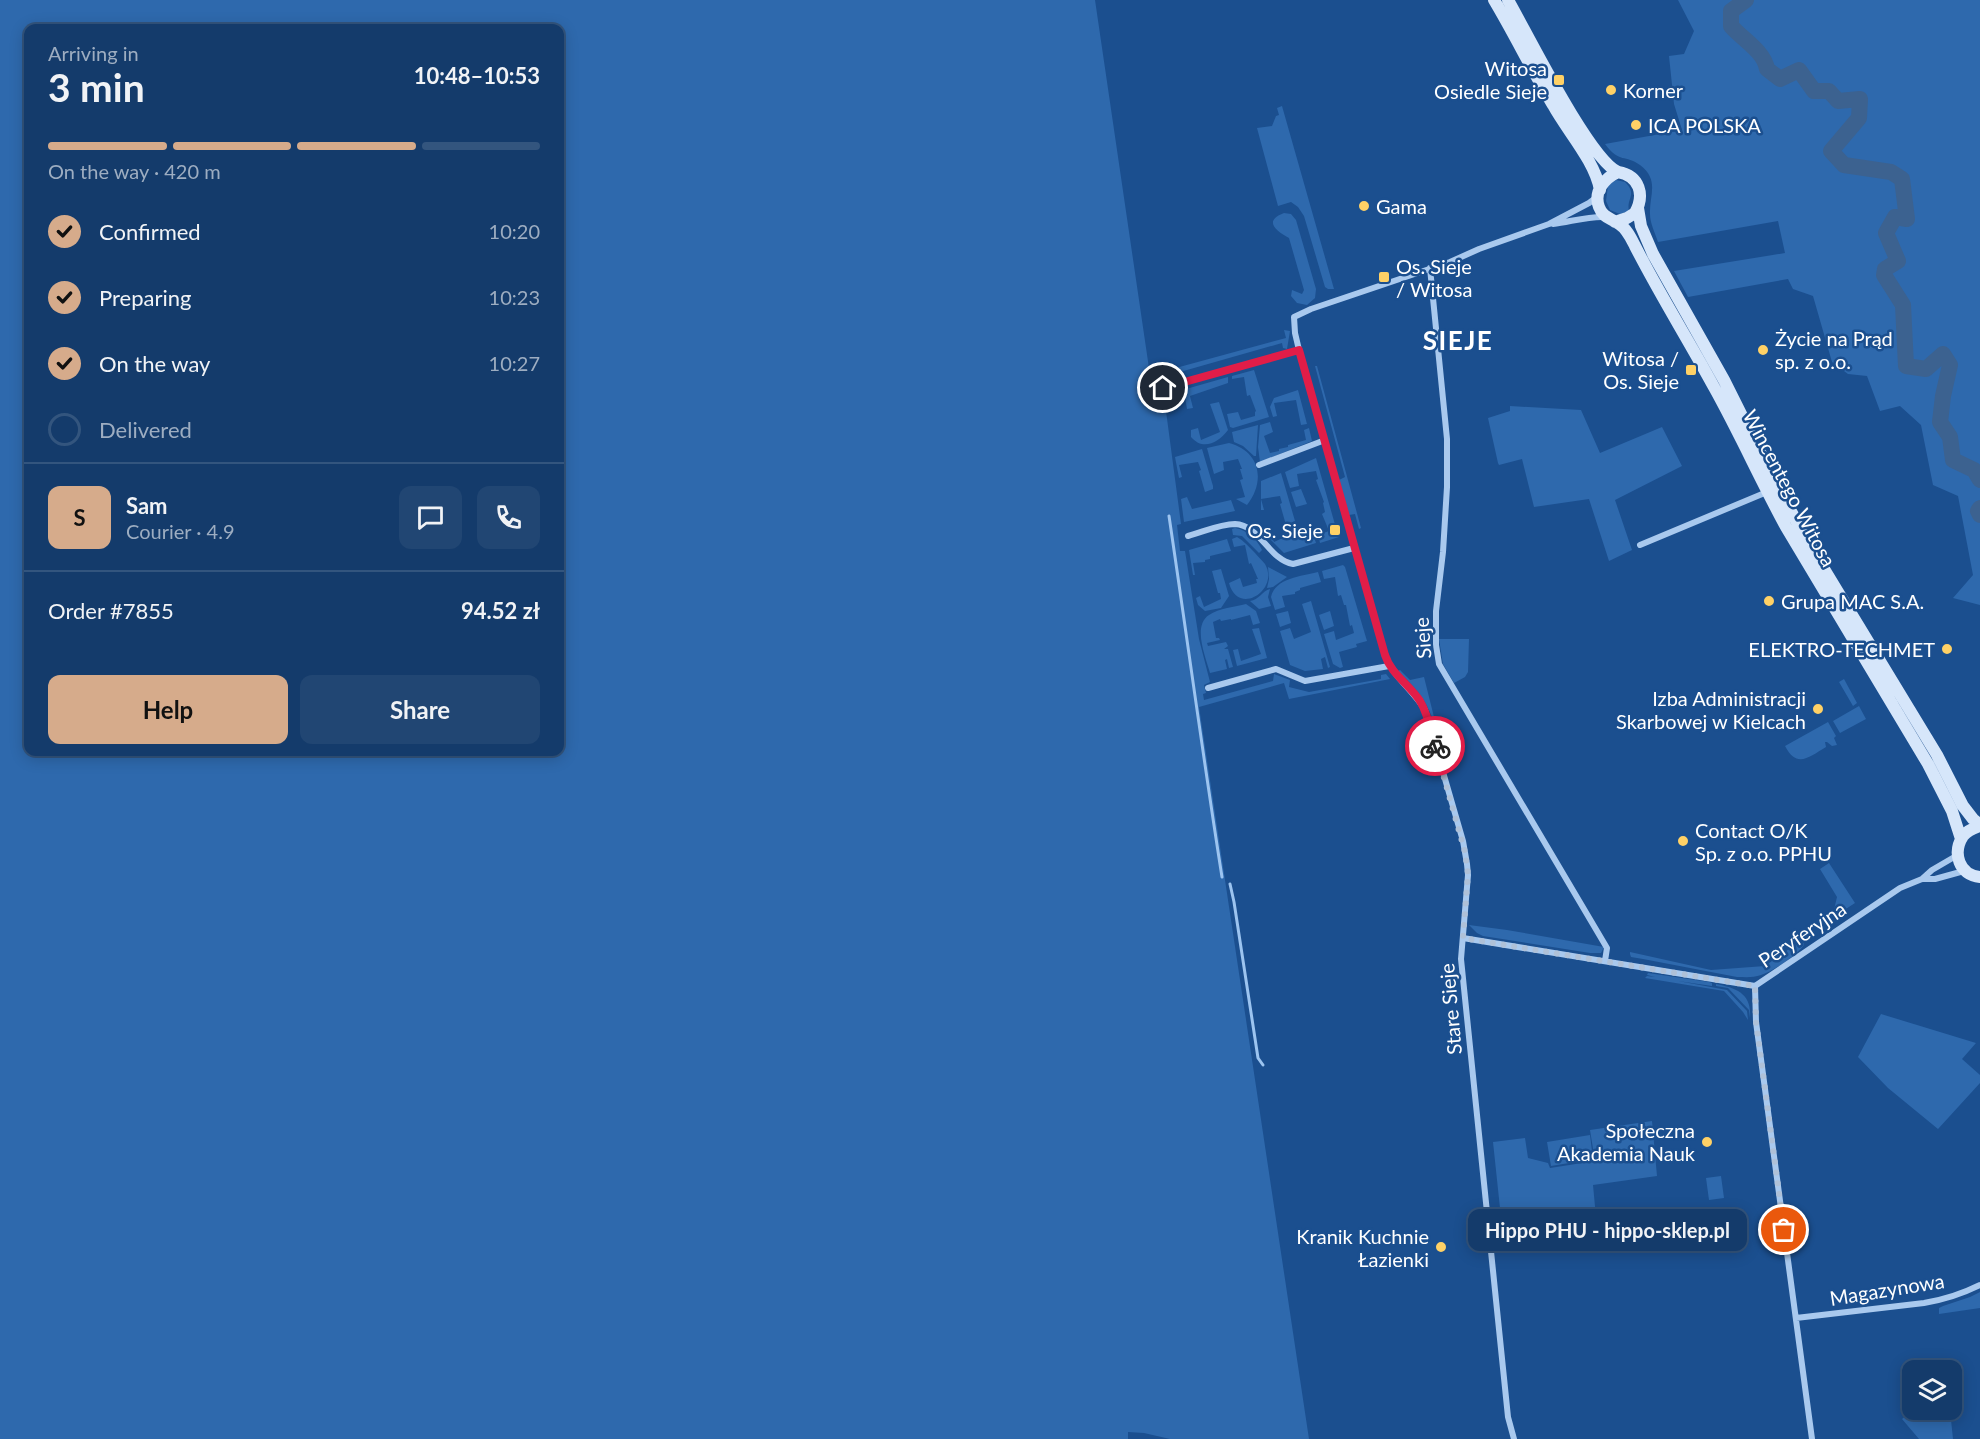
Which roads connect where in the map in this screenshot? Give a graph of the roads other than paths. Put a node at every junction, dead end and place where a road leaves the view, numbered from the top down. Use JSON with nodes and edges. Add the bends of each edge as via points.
{"nodes":[{"id":1,"x":1494,"y":0,"type":"edge"},
{"id":2,"x":1508,"y":0,"type":"edge"},
{"id":3,"x":1618,"y":172,"type":"junction"},
{"id":4,"x":1599,"y":193,"type":"junction"},
{"id":5,"x":1638,"y":208,"type":"junction"},
{"id":6,"x":1610,"y":219,"type":"junction"},
{"id":7,"x":1549,"y":224,"type":"junction"},
{"id":8,"x":1430,"y":268,"type":"junction"},
{"id":9,"x":1299,"y":350,"type":"junction"},
{"id":10,"x":1163,"y":388,"type":"dead end"},
{"id":11,"x":1325,"y":440,"type":"junction"},
{"id":12,"x":1259,"y":465,"type":"dead end"},
{"id":13,"x":1767,"y":492,"type":"junction"},
{"id":14,"x":1188,"y":536,"type":"dead end"},
{"id":15,"x":1640,"y":545,"type":"dead end"},
{"id":16,"x":1354,"y":548,"type":"junction"},
{"id":17,"x":1389,"y":666,"type":"junction"},
{"id":18,"x":1208,"y":688,"type":"dead end"},
{"id":19,"x":1980,"y":825,"type":"edge"},
{"id":20,"x":1961,"y":839,"type":"junction"},
{"id":21,"x":1958,"y":852,"type":"junction"},
{"id":22,"x":1965,"y":871,"type":"junction"},
{"id":23,"x":1980,"y":877,"type":"edge"},
{"id":24,"x":1922,"y":879,"type":"junction"},
{"id":25,"x":1463,"y":938,"type":"junction"},
{"id":26,"x":1605,"y":961,"type":"junction"},
{"id":27,"x":1755,"y":986,"type":"junction"},
{"id":28,"x":1980,"y":1285,"type":"edge"},
{"id":29,"x":1796,"y":1318,"type":"junction"},
{"id":30,"x":1514,"y":1439,"type":"edge"},
{"id":31,"x":1812,"y":1439,"type":"edge"}],
"edges":[{"from":1,"to":4,"type":"main road","via":[[1552,105],[1589,162]]},
{"from":2,"to":3,"type":"main road","via":[[1577,122],[1603,159]]},
{"from":3,"to":4,"type":"main road","via":[[1604,179]]},
{"from":3,"to":5,"type":"main road","via":[[1632,177],[1639,187]]},
{"from":4,"to":6,"type":"main road","via":[[1600,209]]},
{"from":4,"to":7,"type":"street","via":[[1589,203]]},
{"from":5,"to":6,"type":"main road","via":[[1632,215]]},
{"from":5,"to":19,"type":"main road","name":"Wincentego Witosa","via":[[1653,254],[1724,380],[1780,492],[1937,755],[1963,806]]},
{"from":6,"to":7,"type":"street","via":[[1595,216]]},
{"from":6,"to":13,"type":"main road","name":"Wincentego Witosa","via":[[1624,228],[1635,245],[1731,418]]},
{"from":7,"to":8,"type":"street"},
{"from":8,"to":9,"type":"street","name":"Stare Sieje","via":[[1294,317]]},
{"from":8,"to":26,"type":"street","name":"Sieje","via":[[1447,439],[1448,487],[1436,611],[1439,664],[1607,948]]},
{"from":9,"to":10,"type":"street"},
{"from":9,"to":11,"type":"street","name":"Stare Sieje"},
{"from":11,"to":12,"type":"street"},
{"from":11,"to":16,"type":"street","name":"Stare Sieje"},
{"from":13,"to":15,"type":"street"},
{"from":13,"to":20,"type":"main road","name":"Wincentego Witosa","via":[[1928,764],[1952,811]]},
{"from":14,"to":16,"type":"street","via":[[1240,525],[1250,529],[1279,558],[1293,564]]},
{"from":16,"to":17,"type":"street","name":"Stare Sieje"},
{"from":17,"to":18,"type":"street","via":[[1305,681],[1276,669]]},
{"from":17,"to":25,"type":"street","name":"Stare Sieje","via":[[1425,710],[1463,841],[1468,874]]},
{"from":19,"to":20,"type":"main road"},
{"from":20,"to":21,"type":"main road"},
{"from":21,"to":22,"type":"main road"},
{"from":21,"to":24,"type":"street","name":"Peryferyjna"},
{"from":22,"to":23,"type":"main road"},
{"from":22,"to":24,"type":"street","name":"Peryferyjna"},
{"from":24,"to":27,"type":"street","name":"Peryferyjna","via":[[1886,896]]},
{"from":25,"to":26,"type":"street"},
{"from":25,"to":30,"type":"street","name":"Stare Sieje","via":[[1464,993],[1508,1417]]},
{"from":26,"to":27,"type":"street"},
{"from":27,"to":29,"type":"street","name":"Peryferyjna","via":[[1756,1022]]},
{"from":28,"to":29,"type":"street","name":"Magazynowa","via":[[1924,1304]]},
{"from":29,"to":31,"type":"street","name":"Peryferyjna"}]}
